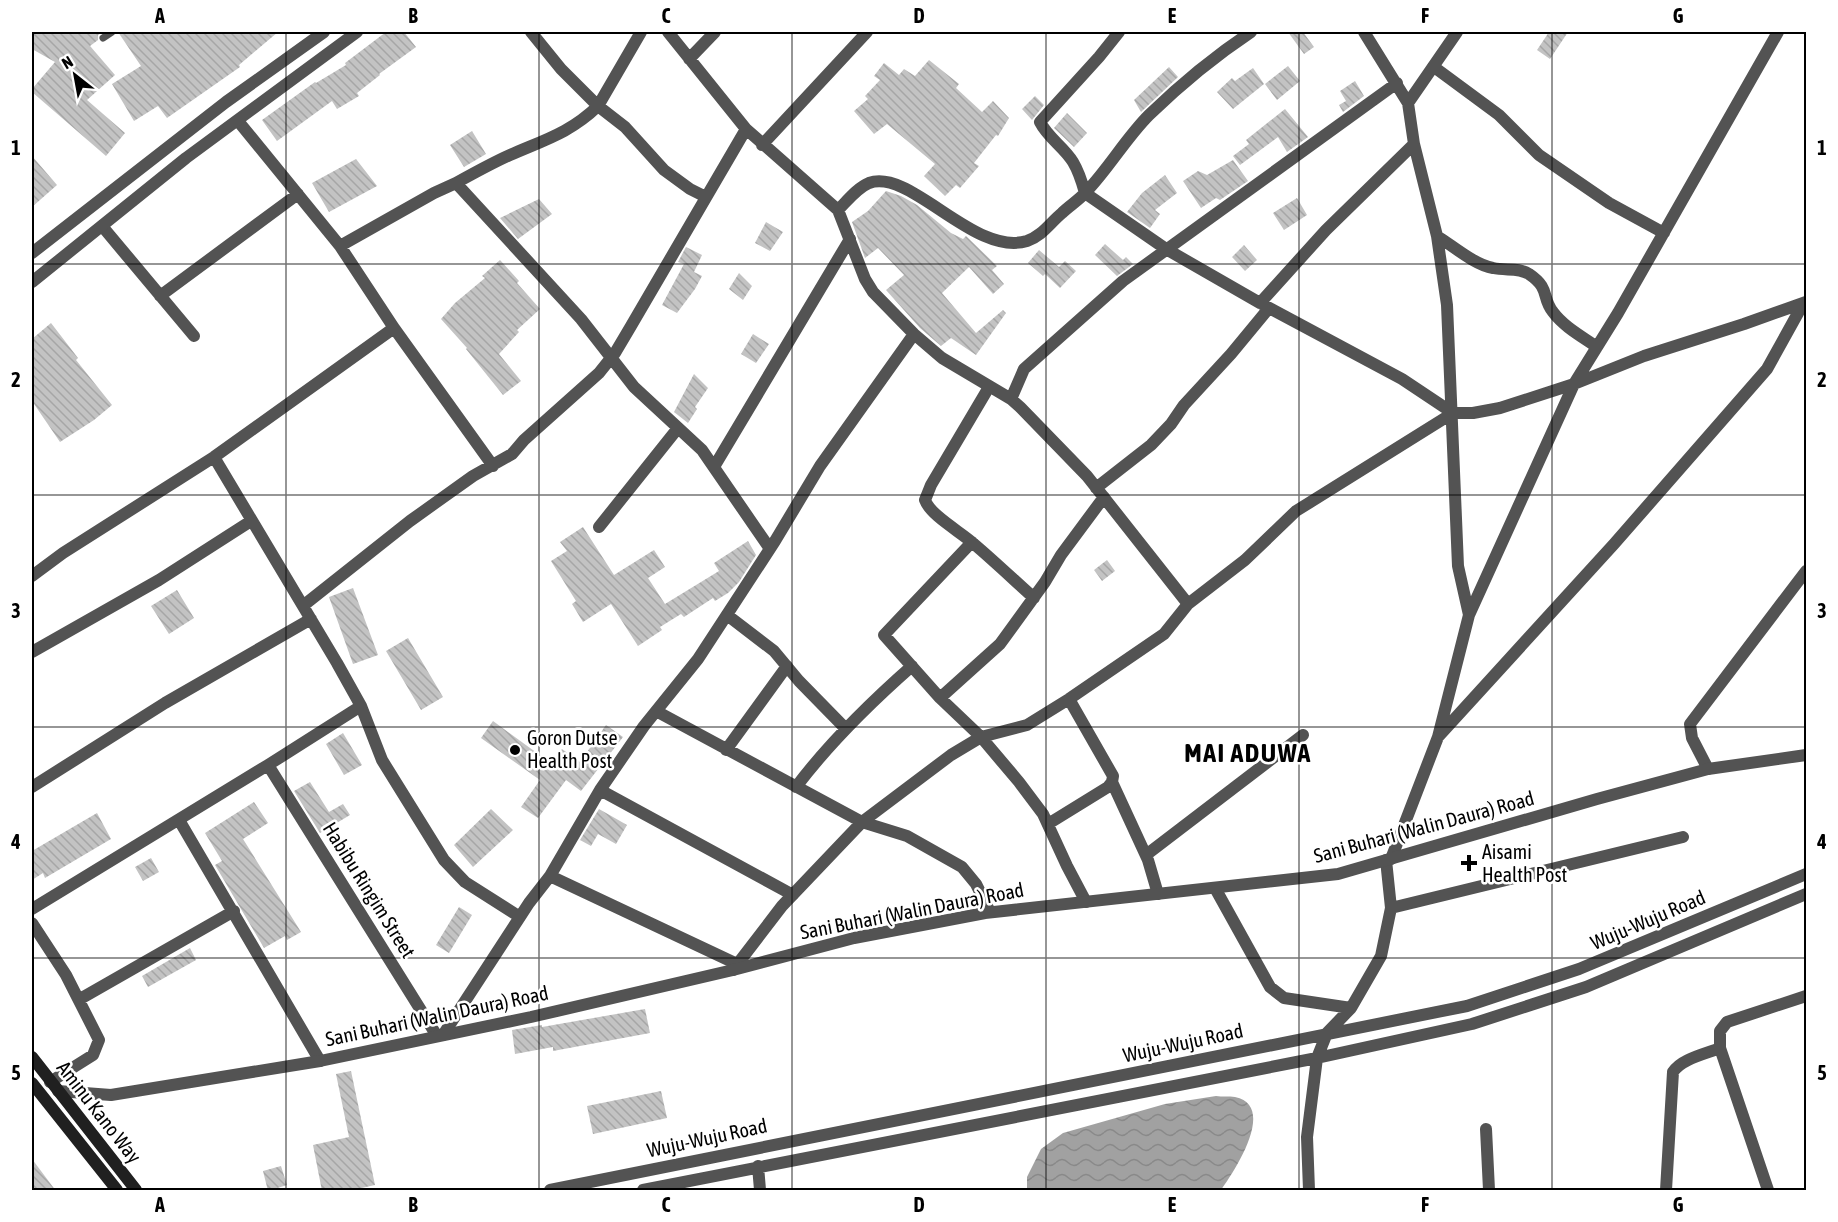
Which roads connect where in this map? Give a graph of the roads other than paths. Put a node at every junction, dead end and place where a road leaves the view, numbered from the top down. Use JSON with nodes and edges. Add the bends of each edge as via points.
{"nodes":[{"id":1,"x":112,"y":32,"type":"edge"},
{"id":2,"x":324,"y":32,"type":"edge"},
{"id":3,"x":357,"y":32,"type":"edge"},
{"id":4,"x":531,"y":32,"type":"edge"},
{"id":5,"x":641,"y":32,"type":"edge"},
{"id":6,"x":668,"y":32,"type":"edge"},
{"id":7,"x":715,"y":32,"type":"edge"},
{"id":8,"x":867,"y":32,"type":"edge"},
{"id":9,"x":1119,"y":32,"type":"edge"},
{"id":10,"x":1251,"y":32,"type":"edge"},
{"id":11,"x":1364,"y":32,"type":"edge"},
{"id":12,"x":1457,"y":32,"type":"edge"},
{"id":13,"x":1778,"y":32,"type":"edge"},
{"id":14,"x":103,"y":38,"type":"dead end"},
{"id":15,"x":689,"y":58,"type":"junction"},
{"id":16,"x":1434,"y":67,"type":"junction"},
{"id":17,"x":1397,"y":83,"type":"junction"},
{"id":18,"x":1408,"y":103,"type":"junction"},
{"id":19,"x":598,"y":106,"type":"junction"},
{"id":20,"x":238,"y":121,"type":"junction"},
{"id":21,"x":746,"y":129,"type":"junction"},
{"id":22,"x":1414,"y":144,"type":"junction"},
{"id":23,"x":762,"y":145,"type":"junction"},
{"id":24,"x":456,"y":183,"type":"junction"},
{"id":25,"x":1085,"y":193,"type":"junction"},
{"id":26,"x":298,"y":195,"type":"junction"},
{"id":27,"x":706,"y":197,"type":"junction"},
{"id":28,"x":838,"y":210,"type":"junction"},
{"id":29,"x":102,"y":226,"type":"junction"},
{"id":30,"x":1664,"y":233,"type":"junction"},
{"id":31,"x":1437,"y":236,"type":"junction"},
{"id":32,"x":850,"y":239,"type":"junction"},
{"id":33,"x":340,"y":246,"type":"junction"},
{"id":34,"x":1166,"y":249,"type":"junction"},
{"id":35,"x":32,"y":253,"type":"edge"},
{"id":36,"x":32,"y":282,"type":"edge"},
{"id":37,"x":160,"y":296,"type":"junction"},
{"id":38,"x":1804,"y":303,"type":"edge"},
{"id":39,"x":1264,"y":306,"type":"junction"},
{"id":40,"x":394,"y":328,"type":"junction"},
{"id":41,"x":914,"y":334,"type":"junction"},
{"id":42,"x":194,"y":336,"type":"dead end"},
{"id":43,"x":1597,"y":347,"type":"junction"},
{"id":44,"x":611,"y":357,"type":"junction"},
{"id":45,"x":1574,"y":384,"type":"junction"},
{"id":46,"x":989,"y":387,"type":"junction"},
{"id":47,"x":1011,"y":399,"type":"junction"},
{"id":48,"x":1453,"y":413,"type":"junction"},
{"id":49,"x":678,"y":428,"type":"junction"},
{"id":50,"x":214,"y":458,"type":"junction"},
{"id":51,"x":493,"y":466,"type":"junction"},
{"id":52,"x":714,"y":467,"type":"junction"},
{"id":53,"x":1100,"y":492,"type":"junction"},
{"id":54,"x":252,"y":521,"type":"junction"},
{"id":55,"x":599,"y":527,"type":"dead end"},
{"id":56,"x":972,"y":542,"type":"junction"},
{"id":57,"x":770,"y":549,"type":"junction"},
{"id":58,"x":1806,"y":571,"type":"edge"},
{"id":59,"x":32,"y":576,"type":"edge"},
{"id":60,"x":1034,"y":598,"type":"junction"},
{"id":61,"x":1188,"y":604,"type":"junction"},
{"id":62,"x":304,"y":606,"type":"junction"},
{"id":63,"x":727,"y":615,"type":"junction"},
{"id":64,"x":1469,"y":615,"type":"junction"},
{"id":65,"x":311,"y":619,"type":"junction"},
{"id":66,"x":34,"y":647,"type":"edge"},
{"id":67,"x":787,"y":666,"type":"junction"},
{"id":68,"x":912,"y":666,"type":"junction"},
{"id":69,"x":940,"y":698,"type":"junction"},
{"id":70,"x":1069,"y":699,"type":"junction"},
{"id":71,"x":360,"y":706,"type":"junction"},
{"id":72,"x":656,"y":711,"type":"junction"},
{"id":73,"x":846,"y":729,"type":"junction"},
{"id":74,"x":1303,"y":735,"type":"dead end"},
{"id":75,"x":981,"y":737,"type":"junction"},
{"id":76,"x":1438,"y":738,"type":"junction"},
{"id":77,"x":726,"y":750,"type":"junction"},
{"id":78,"x":1806,"y":755,"type":"edge"},
{"id":79,"x":268,"y":765,"type":"junction"},
{"id":80,"x":1708,"y":769,"type":"junction"},
{"id":81,"x":1112,"y":782,"type":"junction"},
{"id":82,"x":32,"y":787,"type":"edge"},
{"id":83,"x":796,"y":787,"type":"junction"},
{"id":84,"x":600,"y":790,"type":"junction"},
{"id":85,"x":179,"y":820,"type":"junction"},
{"id":86,"x":862,"y":822,"type":"junction"},
{"id":87,"x":1048,"y":824,"type":"junction"},
{"id":88,"x":1683,"y":837,"type":"dead end"},
{"id":89,"x":1146,"y":855,"type":"junction"},
{"id":90,"x":1388,"y":859,"type":"junction"},
{"id":91,"x":1806,"y":874,"type":"edge"},
{"id":92,"x":550,"y":876,"type":"junction"},
{"id":93,"x":1215,"y":888,"type":"junction"},
{"id":94,"x":1158,"y":894,"type":"junction"},
{"id":95,"x":1806,"y":894,"type":"edge"},
{"id":96,"x":793,"y":895,"type":"junction"},
{"id":97,"x":1086,"y":902,"type":"junction"},
{"id":98,"x":1391,"y":908,"type":"junction"},
{"id":99,"x":32,"y":909,"type":"edge"},
{"id":100,"x":234,"y":911,"type":"junction"},
{"id":101,"x":990,"y":912,"type":"junction"},
{"id":102,"x":520,"y":917,"type":"junction"},
{"id":103,"x":32,"y":923,"type":"edge"},
{"id":104,"x":735,"y":967,"type":"junction"},
{"id":105,"x":1806,"y":996,"type":"edge"},
{"id":106,"x":80,"y":999,"type":"junction"},
{"id":107,"x":1351,"y":1008,"type":"junction"},
{"id":108,"x":1327,"y":1033,"type":"junction"},
{"id":109,"x":440,"y":1035,"type":"junction"},
{"id":110,"x":1720,"y":1048,"type":"junction"},
{"id":111,"x":32,"y":1057,"type":"edge"},
{"id":112,"x":1317,"y":1058,"type":"junction"},
{"id":113,"x":320,"y":1061,"type":"junction"},
{"id":114,"x":32,"y":1083,"type":"edge"},
{"id":115,"x":54,"y":1087,"type":"junction"},
{"id":116,"x":1486,"y":1129,"type":"dead end"},
{"id":117,"x":758,"y":1166,"type":"junction"},
{"id":118,"x":117,"y":1191,"type":"edge"},
{"id":119,"x":136,"y":1191,"type":"edge"},
{"id":120,"x":550,"y":1191,"type":"edge"},
{"id":121,"x":643,"y":1191,"type":"edge"},
{"id":122,"x":760,"y":1191,"type":"edge"},
{"id":123,"x":1309,"y":1191,"type":"edge"},
{"id":124,"x":1489,"y":1191,"type":"edge"},
{"id":125,"x":1666,"y":1191,"type":"edge"},
{"id":126,"x":1768,"y":1191,"type":"edge"}],
"edges":[{"from":1,"to":14,"type":"lane"},
{"from":2,"to":35,"type":"street","via":[[226,102]]},
{"from":3,"to":20,"type":"street"},
{"from":4,"to":19,"type":"street"},
{"from":5,"to":19,"type":"street"},
{"from":6,"to":15,"type":"street"},
{"from":7,"to":15,"type":"street"},
{"from":8,"to":23,"type":"street"},
{"from":9,"to":25,"type":"street","via":[[1040,122],[1073,160]]},
{"from":10,"to":25,"type":"street","via":[[1185,81],[1147,117]]},
{"from":11,"to":17,"type":"street"},
{"from":12,"to":16,"type":"street"},
{"from":13,"to":30,"type":"street"},
{"from":15,"to":21,"type":"street"},
{"from":16,"to":18,"type":"street"},
{"from":16,"to":30,"type":"street","via":[[1499,115],[1539,155],[1609,203]]},
{"from":17,"to":18,"type":"street"},
{"from":17,"to":34,"type":"street"},
{"from":18,"to":22,"type":"street"},
{"from":19,"to":24,"type":"street","via":[[550,140]]},
{"from":19,"to":27,"type":"street","via":[[625,127],[664,170]]},
{"from":20,"to":26,"type":"street"},
{"from":20,"to":29,"type":"street"},
{"from":21,"to":23,"type":"street"},
{"from":21,"to":27,"type":"street"},
{"from":22,"to":31,"type":"street"},
{"from":22,"to":39,"type":"street","via":[[1326,230]]},
{"from":23,"to":28,"type":"street"},
{"from":24,"to":33,"type":"street"},
{"from":24,"to":44,"type":"street"},
{"from":25,"to":28,"type":"street","via":[[1040,235],[1026,242],[991,238],[901,186],[883,181],[868,184]]},
{"from":25,"to":34,"type":"street"},
{"from":26,"to":33,"type":"street"},
{"from":26,"to":37,"type":"street"},
{"from":27,"to":44,"type":"street"},
{"from":28,"to":32,"type":"street"},
{"from":29,"to":36,"type":"street"},
{"from":29,"to":37,"type":"street"},
{"from":30,"to":43,"type":"street"},
{"from":31,"to":43,"type":"street","via":[[1479,263],[1527,273],[1543,285],[1552,312]]},
{"from":31,"to":48,"type":"street","via":[[1447,305]]},
{"from":32,"to":41,"type":"street","via":[[873,292]]},
{"from":32,"to":52,"type":"street"},
{"from":33,"to":40,"type":"street"},
{"from":34,"to":39,"type":"street"},
{"from":34,"to":47,"type":"street","via":[[1122,281],[1024,369]]},
{"from":37,"to":42,"type":"street"},
{"from":38,"to":45,"type":"street","via":[[1644,356]]},
{"from":38,"to":76,"type":"street","via":[[1767,369]]},
{"from":39,"to":48,"type":"street","via":[[1402,379]]},
{"from":39,"to":53,"type":"street","via":[[1231,354],[1151,445]]},
{"from":40,"to":50,"type":"street"},
{"from":40,"to":51,"type":"street"},
{"from":41,"to":46,"type":"street","via":[[942,358]]},
{"from":41,"to":57,"type":"street","via":[[820,466]]},
{"from":43,"to":45,"type":"street"},
{"from":44,"to":49,"type":"street","via":[[634,387]]},
{"from":44,"to":51,"type":"street","via":[[599,373],[512,454]]},
{"from":45,"to":48,"type":"street","via":[[1500,408],[1473,414]]},
{"from":45,"to":64,"type":"street"},
{"from":46,"to":47,"type":"street"},
{"from":46,"to":56,"type":"street","via":[[925,500]]},
{"from":47,"to":53,"type":"street"},
{"from":48,"to":61,"type":"street","via":[[1296,511],[1245,560]]},
{"from":48,"to":64,"type":"street","via":[[1458,566]]},
{"from":49,"to":52,"type":"street"},
{"from":49,"to":55,"type":"street"},
{"from":50,"to":54,"type":"street"},
{"from":50,"to":59,"type":"street"},
{"from":51,"to":62,"type":"street","via":[[410,521]]},
{"from":52,"to":57,"type":"street"},
{"from":53,"to":60,"type":"street"},
{"from":53,"to":61,"type":"street"},
{"from":54,"to":62,"type":"street"},
{"from":54,"to":66,"type":"street","via":[[159,580]]},
{"from":56,"to":60,"type":"street"},
{"from":56,"to":68,"type":"street","via":[[884,633]]},
{"from":57,"to":63,"type":"street"},
{"from":58,"to":80,"type":"street","via":[[1690,724],[1692,738]]},
{"from":60,"to":69,"type":"street","via":[[1000,644]]},
{"from":61,"to":70,"type":"street","via":[[1164,634]]},
{"from":62,"to":65,"type":"street"},
{"from":63,"to":67,"type":"street","via":[[774,651]]},
{"from":63,"to":72,"type":"street"},
{"from":64,"to":76,"type":"street"},
{"from":65,"to":71,"type":"street"},
{"from":65,"to":82,"type":"street","via":[[165,703]]},
{"from":67,"to":73,"type":"street"},
{"from":67,"to":77,"type":"street"},
{"from":68,"to":69,"type":"street"},
{"from":68,"to":73,"type":"street"},
{"from":69,"to":75,"type":"street"},
{"from":70,"to":75,"type":"street","via":[[1027,725]]},
{"from":70,"to":81,"type":"street","via":[[1113,776]]},
{"from":71,"to":79,"type":"street"},
{"from":71,"to":102,"type":"street","via":[[382,760],[444,860],[465,882]]},
{"from":72,"to":77,"type":"street"},
{"from":72,"to":84,"type":"street"},
{"from":73,"to":83,"type":"street"},
{"from":74,"to":89,"type":"street"},
{"from":75,"to":86,"type":"street"},
{"from":75,"to":87,"type":"street","via":[[1020,782]]},
{"from":76,"to":90,"type":"street"},
{"from":77,"to":83,"type":"street"},
{"from":78,"to":80,"type":"street","name":"Sani Buhari (Walin Daura) Road"},
{"from":79,"to":85,"type":"street"},
{"from":79,"to":109,"type":"street","name":"Habibu Ringim Street"},
{"from":80,"to":90,"type":"street","name":"Sani Buhari (Walin Daura) Road"},
{"from":81,"to":87,"type":"street"},
{"from":81,"to":89,"type":"street"},
{"from":83,"to":86,"type":"street"},
{"from":84,"to":92,"type":"street"},
{"from":84,"to":96,"type":"street"},
{"from":85,"to":99,"type":"street"},
{"from":85,"to":100,"type":"street"},
{"from":86,"to":96,"type":"street"},
{"from":86,"to":101,"type":"street","via":[[907,836],[962,867]]},
{"from":87,"to":97,"type":"street"},
{"from":88,"to":98,"type":"street"},
{"from":89,"to":94,"type":"street"},
{"from":90,"to":93,"type":"street","name":"Sani Buhari (Walin Daura) Road","via":[[1338,874]]},
{"from":90,"to":98,"type":"street"},
{"from":91,"to":108,"type":"street","name":"Wuju-Wuju Road","via":[[1579,969],[1467,1006]]},
{"from":92,"to":102,"type":"street"},
{"from":92,"to":104,"type":"street"},
{"from":93,"to":94,"type":"street","name":"Sani Buhari (Walin Daura) Road"},
{"from":93,"to":107,"type":"street","via":[[1270,987],[1284,998]]},
{"from":94,"to":97,"type":"street","name":"Sani Buhari (Walin Daura) Road"},
{"from":95,"to":112,"type":"street","name":"Wuju-Wuju Road","via":[[1586,987],[1472,1024]]},
{"from":96,"to":104,"type":"street"},
{"from":97,"to":101,"type":"street","name":"Sani Buhari (Walin Daura) Road"},
{"from":98,"to":107,"type":"street","via":[[1381,956]]},
{"from":100,"to":106,"type":"street"},
{"from":100,"to":113,"type":"street"},
{"from":101,"to":104,"type":"street","name":"Sani Buhari (Walin Daura) Road","via":[[854,938]]},
{"from":102,"to":109,"type":"street"},
{"from":103,"to":106,"type":"street"},
{"from":104,"to":109,"type":"street","name":"Sani Buhari (Walin Daura) Road"},
{"from":105,"to":110,"type":"street","via":[[1727,1022],[1720,1031]]},
{"from":106,"to":115,"type":"street","via":[[99,1040],[93,1055]]},
{"from":107,"to":108,"type":"street"},
{"from":108,"to":112,"type":"street"},
{"from":108,"to":120,"type":"street","name":"Wuju-Wuju Road"},
{"from":109,"to":113,"type":"street","name":"Sani Buhari (Walin Daura) Road"},
{"from":110,"to":125,"type":"street","via":[[1687,1061],[1673,1072]]},
{"from":110,"to":126,"type":"street"},
{"from":111,"to":115,"type":"main road","name":"Aminu Kano Way"},
{"from":112,"to":117,"type":"street","name":"Wuju-Wuju Road"},
{"from":112,"to":123,"type":"street","via":[[1307,1137]]},
{"from":113,"to":115,"type":"street","name":"Sani Buhari (Walin Daura) Road","via":[[111,1095]]},
{"from":114,"to":118,"type":"main road","name":"Aminu Kano Way"},
{"from":115,"to":119,"type":"main road","name":"Aminu Kano Way"},
{"from":116,"to":124,"type":"street"},
{"from":117,"to":121,"type":"street","name":"Wuju-Wuju Road"},
{"from":117,"to":122,"type":"street"}]}
